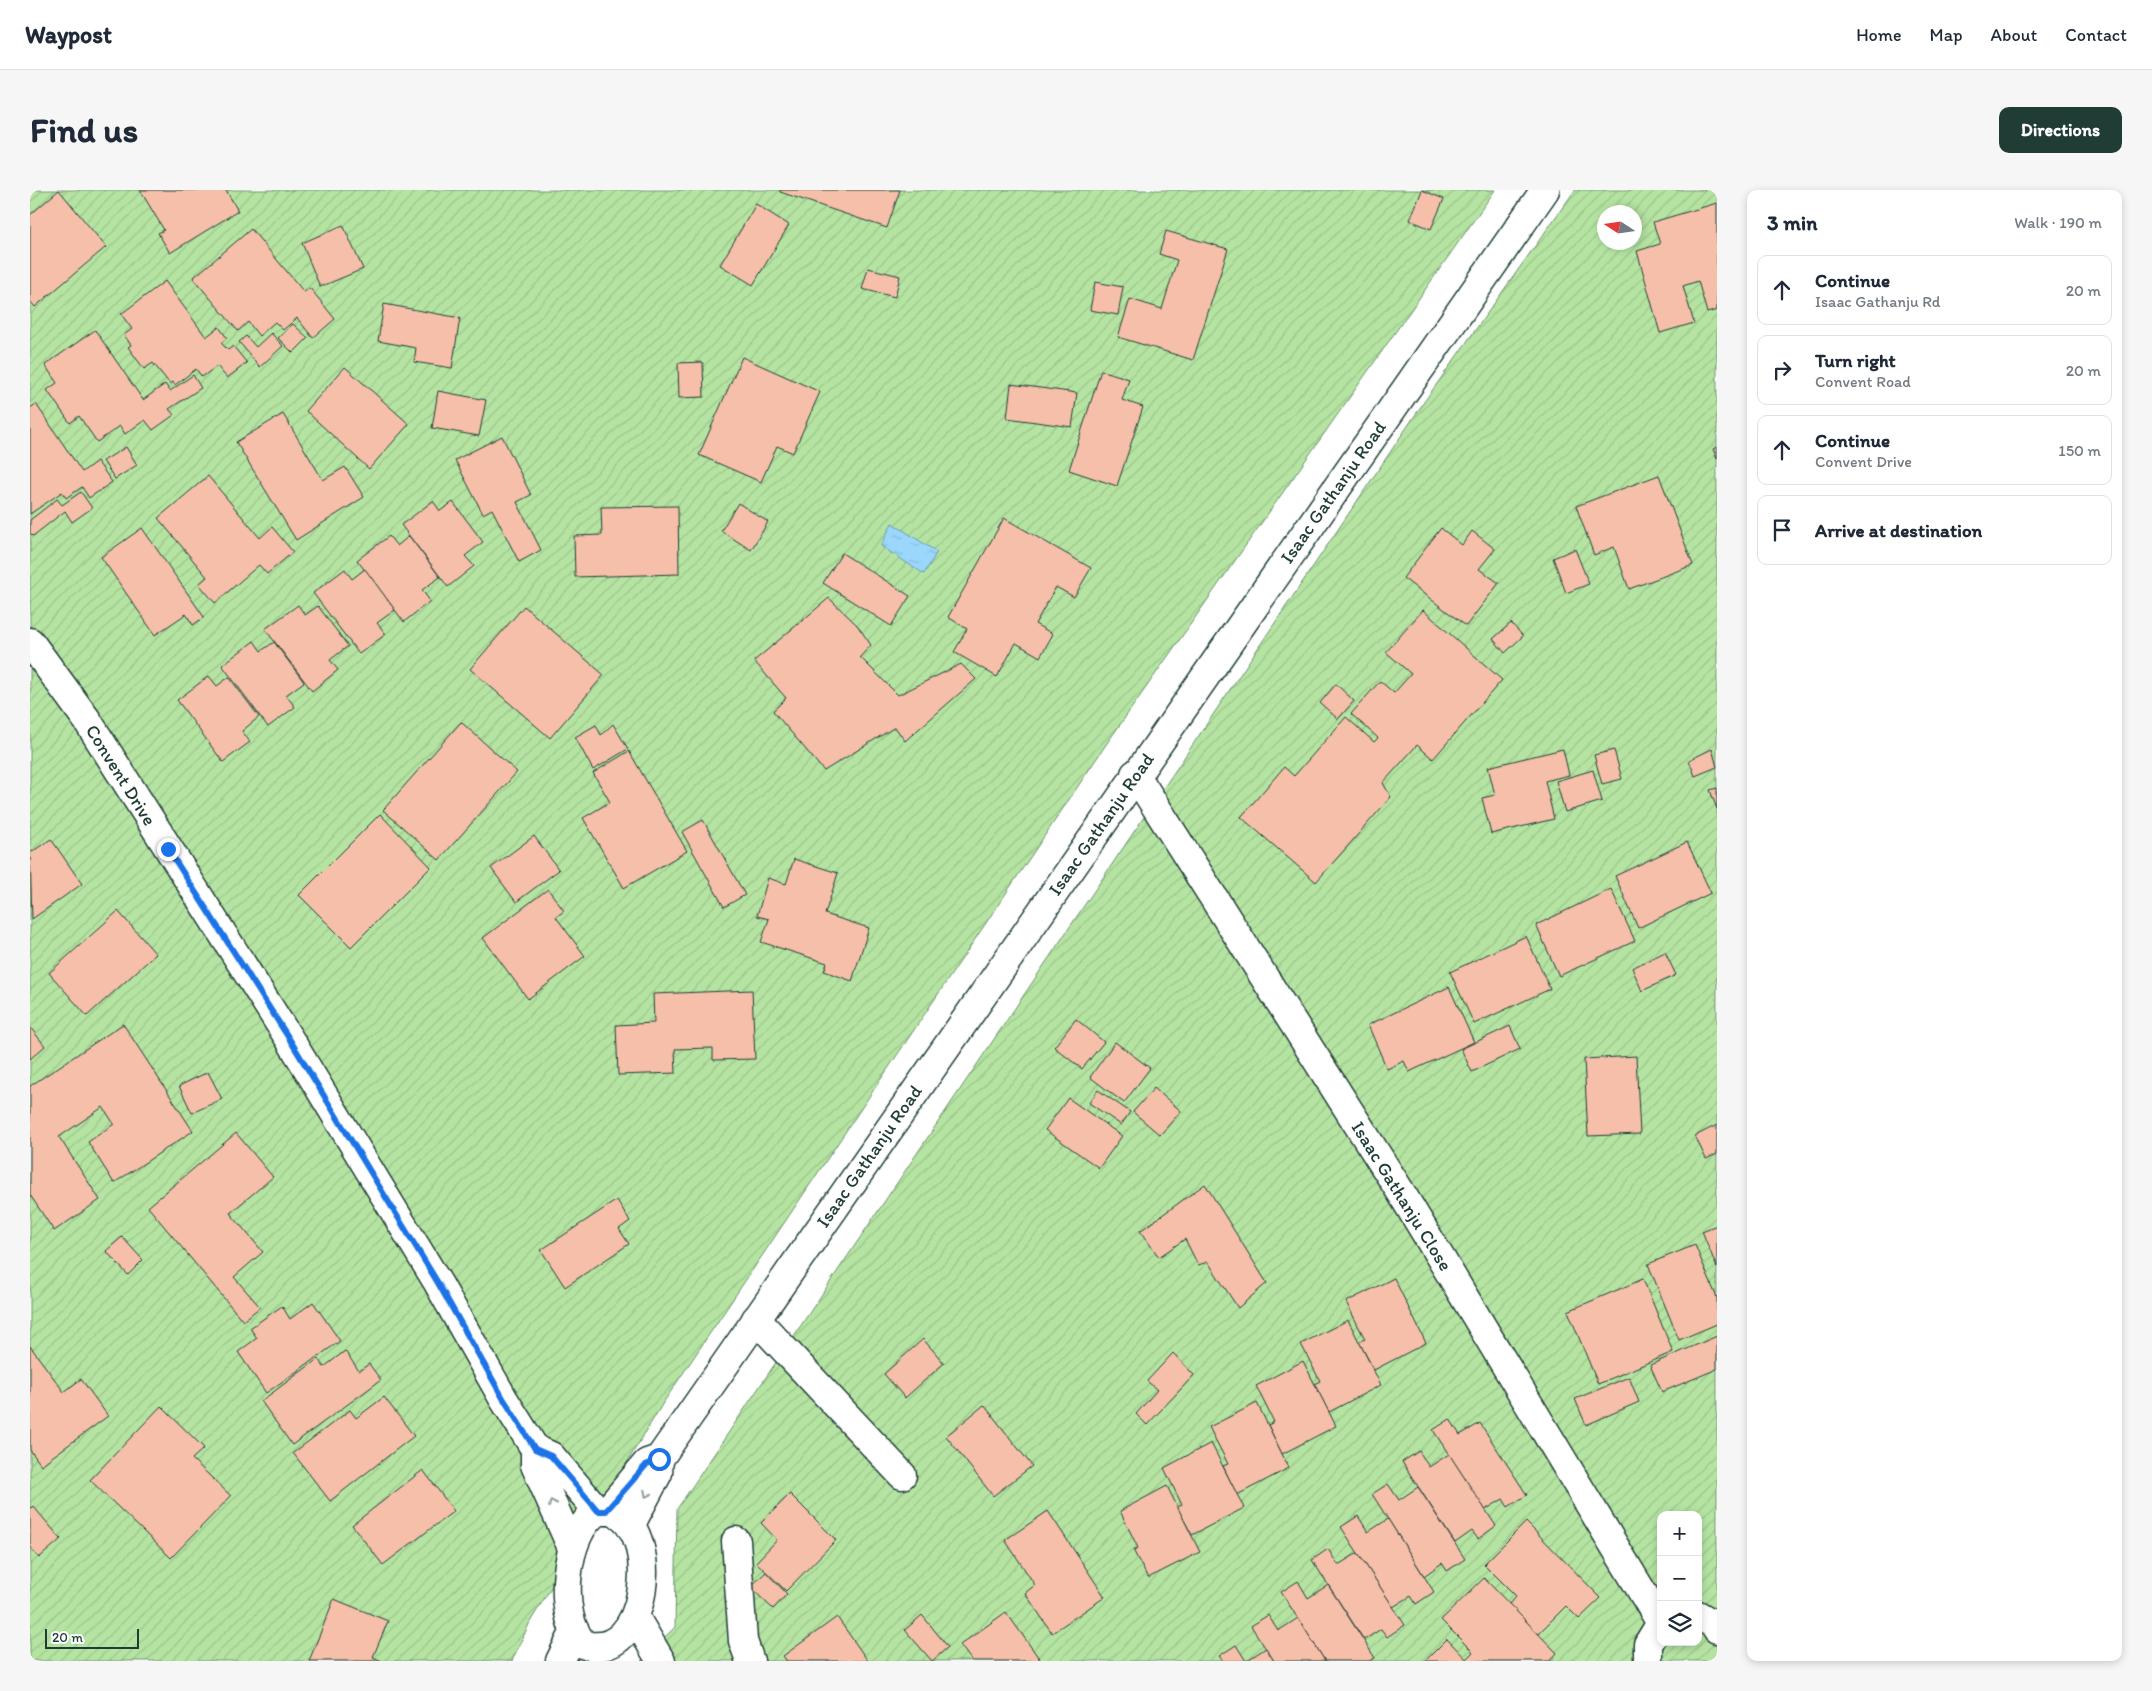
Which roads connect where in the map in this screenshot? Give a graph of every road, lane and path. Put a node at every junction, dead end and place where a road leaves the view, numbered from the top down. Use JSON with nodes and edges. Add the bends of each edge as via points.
{"nodes":[{"id":1,"x":1545,"y":190,"type":"edge"},
{"id":2,"x":30,"y":642,"type":"edge"},
{"id":3,"x":1135,"y":774,"type":"junction"},
{"id":4,"x":756,"y":1319,"type":"junction"},
{"id":5,"x":535,"y":1449,"type":"junction"},
{"id":6,"x":659,"y":1459,"type":"junction"},
{"id":7,"x":902,"y":1475,"type":"dead end"},
{"id":8,"x":602,"y":1511,"type":"junction"},
{"id":9,"x":630,"y":1526,"type":"junction"},
{"id":10,"x":736,"y":1541,"type":"dead end"},
{"id":11,"x":572,"y":1548,"type":"junction"},
{"id":12,"x":1657,"y":1616,"type":"edge"},
{"id":13,"x":638,"y":1622,"type":"junction"},
{"id":14,"x":1657,"y":1629,"type":"edge"},
{"id":15,"x":575,"y":1631,"type":"junction"},
{"id":16,"x":609,"y":1658,"type":"edge"},
{"id":17,"x":560,"y":1661,"type":"edge"},
{"id":18,"x":661,"y":1661,"type":"edge"},
{"id":19,"x":750,"y":1661,"type":"edge"},
{"id":20,"x":1648,"y":1661,"type":"edge"}],
"edges":[{"from":1,"to":3,"type":"street","name":"Isaac Gathanju Road"},
{"from":2,"to":5,"type":"street","name":"Convent Drive","via":[[87,720],[290,1040]]},
{"from":3,"to":4,"type":"street","name":"Isaac Gathanju Road"},
{"from":3,"to":12,"type":"street","name":"Isaac Gathanju Close","via":[[1402,1194]]},
{"from":4,"to":6,"type":"street","name":"Isaac Gathanju Road"},
{"from":4,"to":7,"type":"street"},
{"from":5,"to":8,"type":"street","via":[[551,1456]]},
{"from":11,"to":5,"type":"street","one_way":true,"via":[[535,1465]]},
{"from":6,"to":8,"type":"street","via":[[647,1464]]},
{"from":6,"to":9,"type":"street","one_way":true,"via":[[658,1473]]},
{"from":8,"to":9,"type":"street","via":[[615,1512]]},
{"from":8,"to":11,"type":"street","via":[[588,1516]]},
{"from":9,"to":13,"type":"street","via":[[641,1554],[642,1603]]},
{"from":10,"to":19,"type":"street","via":[[743,1641]]},
{"from":11,"to":15,"type":"street","via":[[568,1593]]},
{"from":13,"to":16,"type":"street","via":[[622,1650]]},
{"from":13,"to":18,"type":"street"},
{"from":14,"to":20,"type":"street","name":"Isaac Gathanju Close","via":[[1648,1644]]},
{"from":15,"to":16,"type":"street","via":[[581,1641]]},
{"from":15,"to":17,"type":"street"}]}
